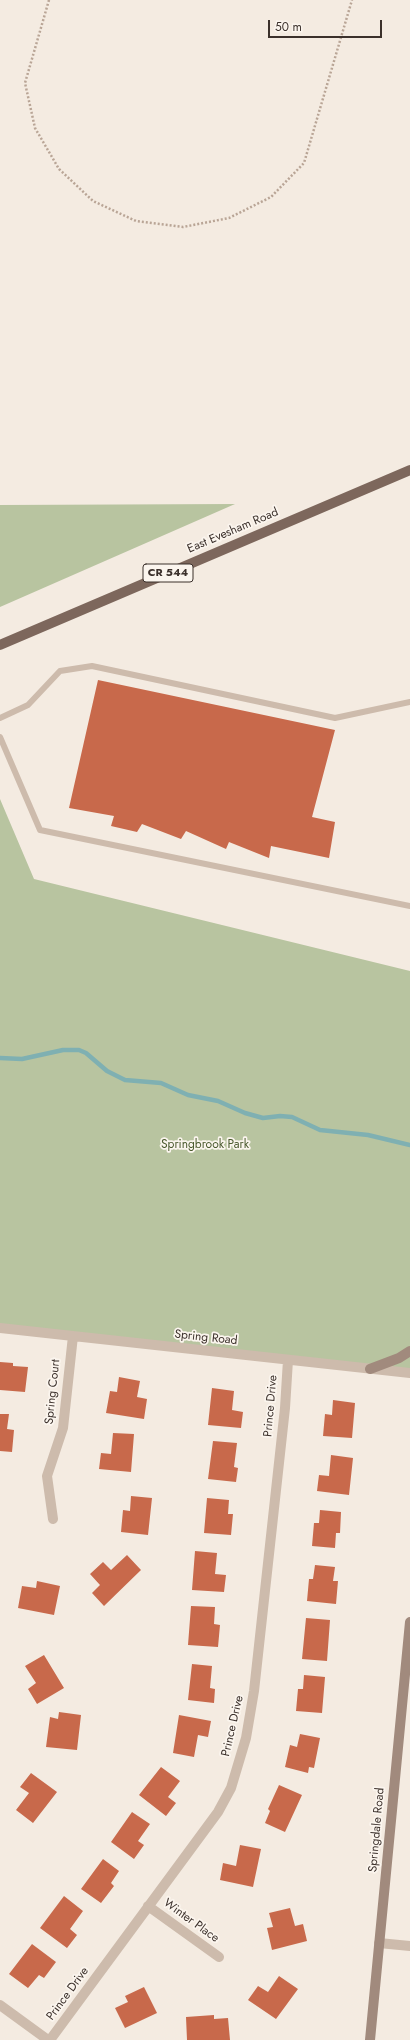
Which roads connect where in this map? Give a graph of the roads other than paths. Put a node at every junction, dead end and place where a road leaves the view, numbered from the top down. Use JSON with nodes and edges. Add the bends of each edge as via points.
{"nodes":[{"id":1,"x":410,"y":470,"type":"edge"},
{"id":2,"x":0,"y":644,"type":"edge"},
{"id":3,"x":410,"y":702,"type":"edge"},
{"id":4,"x":0,"y":718,"type":"edge"},
{"id":5,"x":0,"y":737,"type":"edge"},
{"id":6,"x":410,"y":906,"type":"edge"},
{"id":7,"x":0,"y":1328,"type":"edge"},
{"id":8,"x":72,"y":1336,"type":"junction"},
{"id":9,"x":410,"y":1351,"type":"edge"},
{"id":10,"x":288,"y":1360,"type":"junction"},
{"id":11,"x":370,"y":1368,"type":"junction"},
{"id":12,"x":410,"y":1373,"type":"edge"},
{"id":13,"x":53,"y":1519,"type":"dead end"},
{"id":14,"x":410,"y":1622,"type":"edge"},
{"id":15,"x":148,"y":1906,"type":"junction"},
{"id":16,"x":379,"y":1943,"type":"junction"},
{"id":17,"x":410,"y":1946,"type":"edge"},
{"id":18,"x":219,"y":1957,"type":"dead end"},
{"id":19,"x":0,"y":2005,"type":"edge"},
{"id":20,"x":49,"y":2040,"type":"edge"},
{"id":21,"x":370,"y":2040,"type":"edge"}],
"edges":[{"from":1,"to":2,"type":"main road","name":"East Evesham Road","number":"CR 544"},
{"from":3,"to":4,"type":"lane","via":[[335,718],[92,666],[60,671],[28,705]]},
{"from":5,"to":6,"type":"lane","via":[[40,830]]},
{"from":7,"to":8,"type":"street","name":"Spring Road"},
{"from":8,"to":10,"type":"street","name":"Spring Road"},
{"from":8,"to":13,"type":"street","name":"Spring Court","via":[[63,1428],[47,1476]]},
{"from":9,"to":11,"type":"main road","via":[[399,1358]]},
{"from":10,"to":11,"type":"street","name":"Spring Road"},
{"from":10,"to":15,"type":"street","name":"Prince Drive","via":[[254,1691],[246,1738],[231,1788],[218,1812]]},
{"from":11,"to":12,"type":"street","name":"Spring Road"},
{"from":14,"to":16,"type":"main road","name":"Springdale Road"},
{"from":15,"to":18,"type":"street","name":"Winter Place"},
{"from":15,"to":20,"type":"street","name":"Prince Drive"},
{"from":16,"to":17,"type":"street"},
{"from":16,"to":21,"type":"main road","name":"Springdale Road"},
{"from":19,"to":20,"type":"street"}]}
